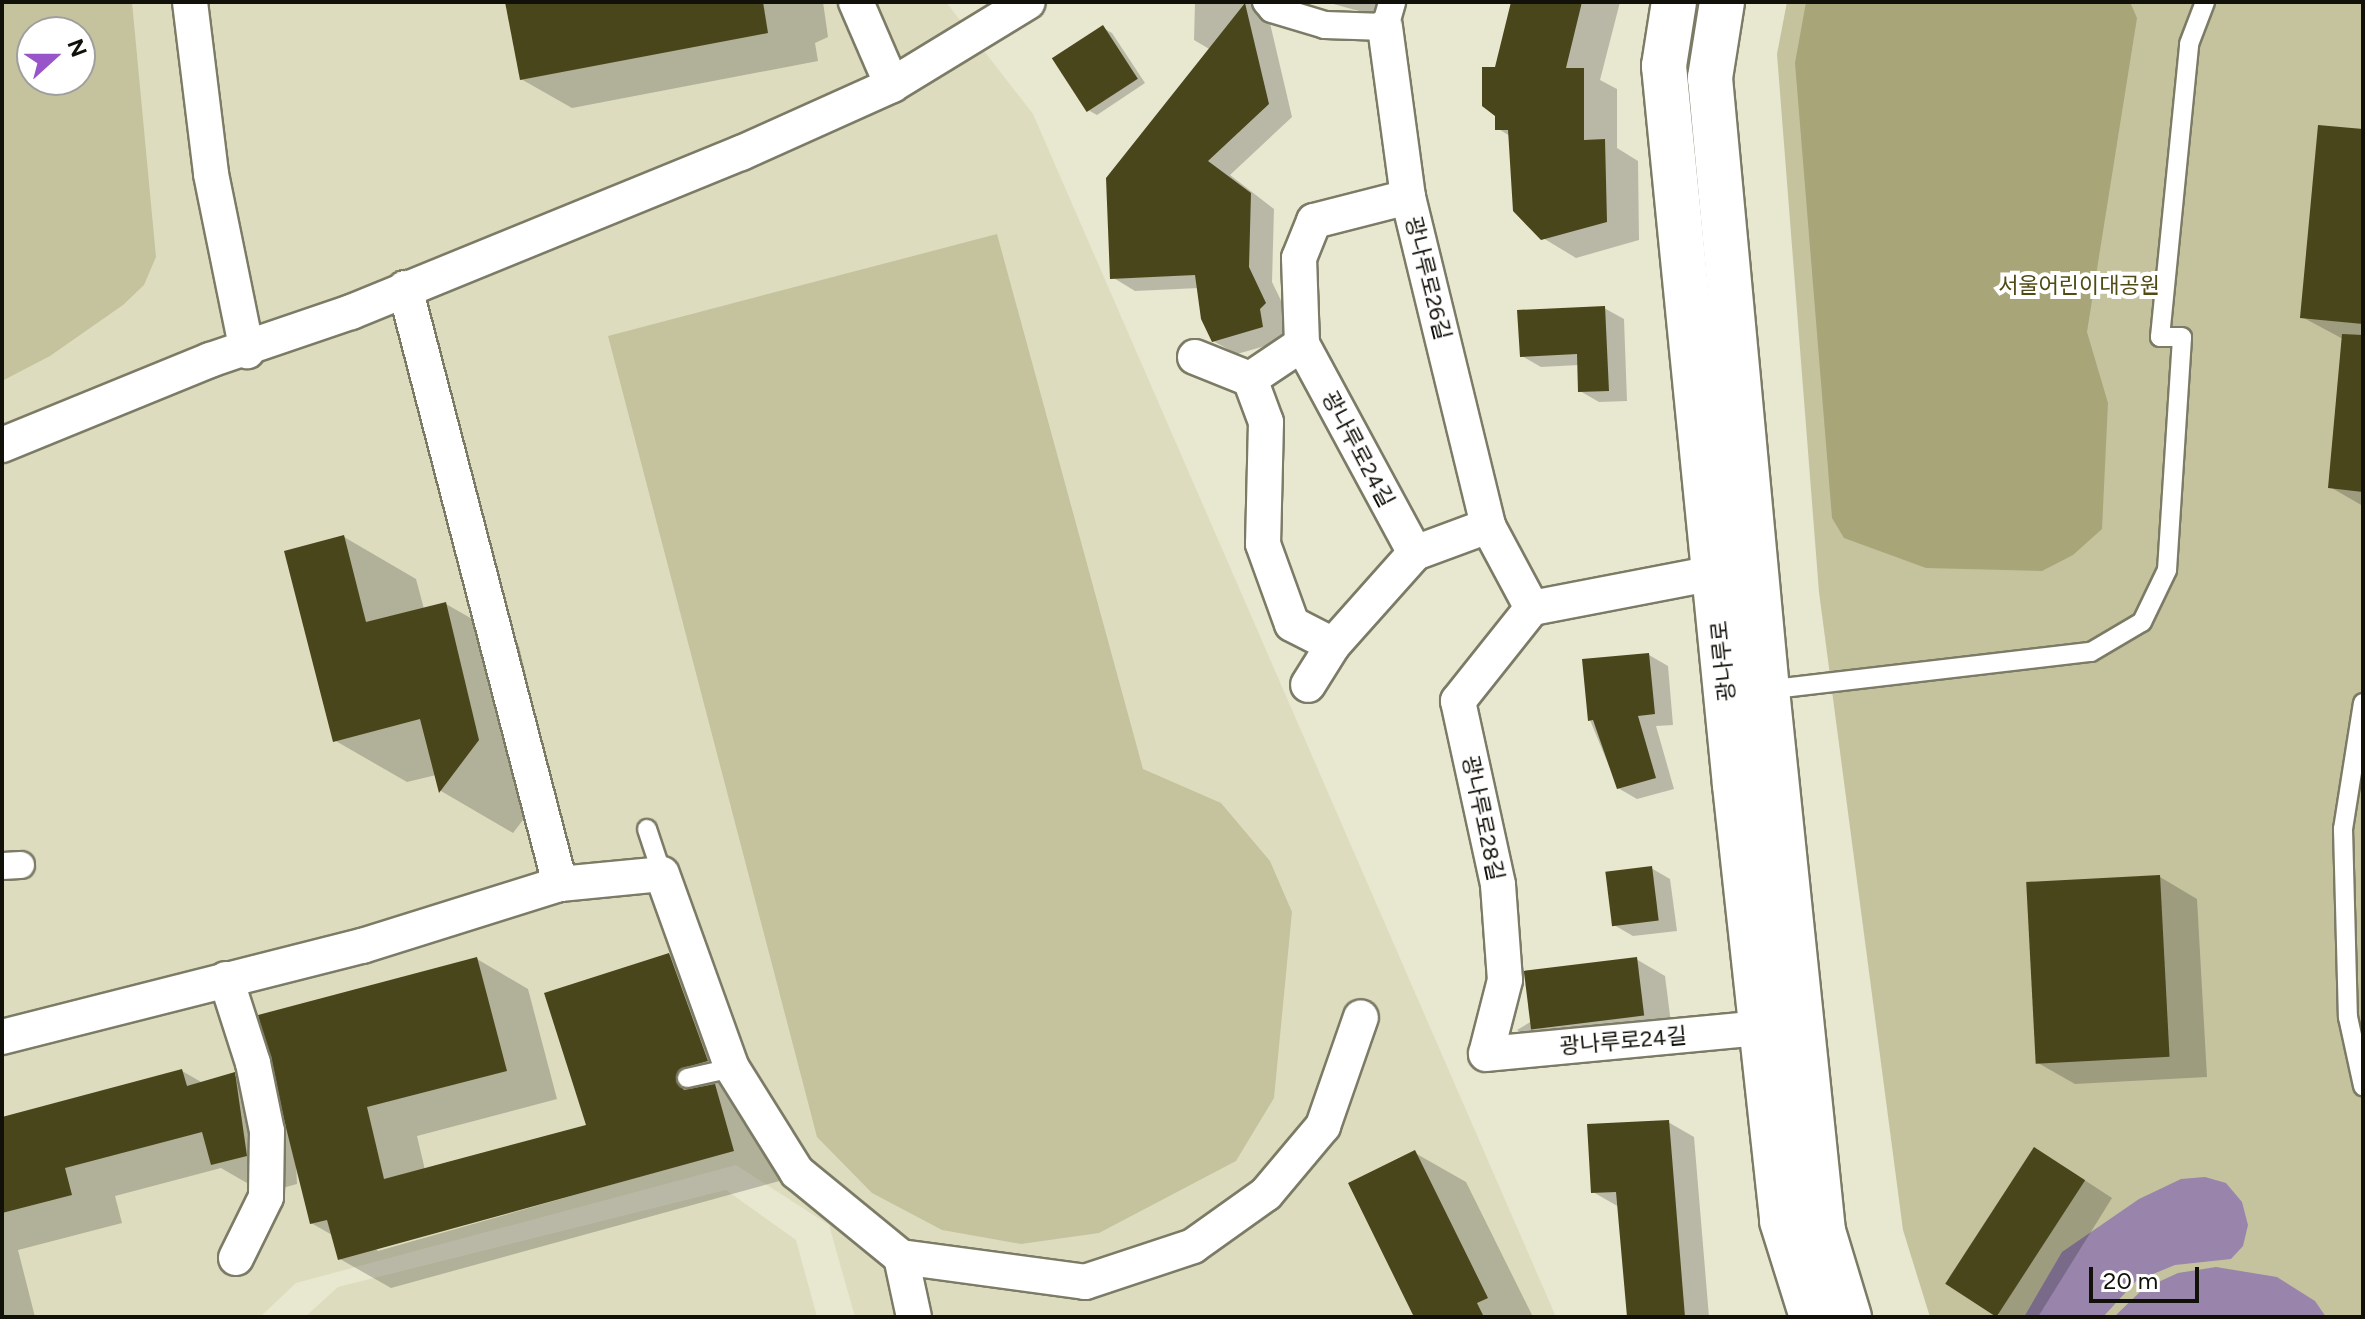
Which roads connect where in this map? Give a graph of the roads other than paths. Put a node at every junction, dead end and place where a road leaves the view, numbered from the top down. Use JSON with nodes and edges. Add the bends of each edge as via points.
{"nodes":[{"id":1,"x":190,"y":2,"type":"edge"},
{"id":2,"x":856,"y":2,"type":"edge"},
{"id":3,"x":1028,"y":2,"type":"edge"},
{"id":4,"x":1266,"y":2,"type":"edge"},
{"id":5,"x":1674,"y":2,"type":"edge"},
{"id":6,"x":1722,"y":2,"type":"edge"},
{"id":7,"x":2205,"y":2,"type":"edge"},
{"id":8,"x":1389,"y":14,"type":"edge"},
{"id":9,"x":892,"y":85,"type":"junction"},
{"id":10,"x":1408,"y":197,"type":"junction"},
{"id":11,"x":405,"y":288,"type":"junction"},
{"id":12,"x":1302,"y":344,"type":"junction"},
{"id":13,"x":247,"y":351,"type":"junction"},
{"id":14,"x":1195,"y":357,"type":"dead end"},
{"id":15,"x":1250,"y":379,"type":"junction"},
{"id":16,"x":2,"y":445,"type":"edge"},
{"id":17,"x":1488,"y":526,"type":"junction"},
{"id":18,"x":1415,"y":553,"type":"junction"},
{"id":19,"x":1713,"y":573,"type":"junction"},
{"id":20,"x":1532,"y":608,"type":"junction"},
{"id":21,"x":1333,"y":645,"type":"junction"},
{"id":22,"x":1308,"y":685,"type":"dead end"},
{"id":23,"x":1747,"y":692,"type":"junction"},
{"id":24,"x":2363,"y":703,"type":"edge"},
{"id":25,"x":647,"y":829,"type":"dead end"},
{"id":26,"x":662,"y":874,"type":"junction"},
{"id":27,"x":560,"y":884,"type":"junction"},
{"id":28,"x":226,"y":979,"type":"junction"},
{"id":29,"x":1361,"y":1017,"type":"dead end"},
{"id":30,"x":1761,"y":1028,"type":"junction"},
{"id":31,"x":2,"y":1037,"type":"edge"},
{"id":32,"x":1486,"y":1054,"type":"joint"},
{"id":33,"x":732,"y":1068,"type":"junction"},
{"id":34,"x":687,"y":1078,"type":"dead end"},
{"id":35,"x":2363,"y":1086,"type":"edge"},
{"id":36,"x":901,"y":1257,"type":"junction"},
{"id":37,"x":236,"y":1258,"type":"dead end"},
{"id":38,"x":914,"y":1317,"type":"edge"},
{"id":39,"x":1812,"y":1317,"type":"edge"},
{"id":40,"x":1849,"y":1317,"type":"edge"}],
"edges":[{"from":1,"to":13,"type":"street","via":[[211,174]]},
{"from":2,"to":9,"type":"street"},
{"from":3,"to":9,"type":"street"},
{"from":4,"to":8,"type":"street","via":[[1272,9],[1325,25]]},
{"from":5,"to":19,"type":"main road","name":"광나루로","via":[[1664,66]]},
{"from":6,"to":23,"type":"main road","name":"광나루로","via":[[1710,78]]},
{"from":7,"to":23,"type":"lane","via":[[2189,44],[2160,337],[2182,337],[2167,570],[2142,622],[2091,652]]},
{"from":8,"to":10,"type":"street","name":"광나루로26길"},
{"from":9,"to":11,"type":"street","via":[[714,164]]},
{"from":10,"to":12,"type":"street","name":"광나루로24길","via":[[1314,221],[1299,258]]},
{"from":10,"to":17,"type":"street","name":"광나루로26길"},
{"from":11,"to":13,"type":"street"},
{"from":11,"to":27,"type":"street"},
{"from":12,"to":15,"type":"street"},
{"from":12,"to":18,"type":"street","name":"광나루로24길"},
{"from":13,"to":16,"type":"street","via":[[210,360]]},
{"from":14,"to":15,"type":"street"},
{"from":15,"to":21,"type":"street","via":[[1266,422],[1263,544],[1292,624]]},
{"from":17,"to":18,"type":"street"},
{"from":17,"to":20,"type":"street","name":"광나루로26길"},
{"from":18,"to":21,"type":"street"},
{"from":19,"to":20,"type":"street"},
{"from":19,"to":23,"type":"main road","name":"광나루로"},
{"from":20,"to":32,"type":"street","name":"광나루로28길","via":[[1458,701],[1499,901],[1505,980]]},
{"from":21,"to":22,"type":"street"},
{"from":23,"to":30,"type":"main road","name":"광나루로"},
{"from":23,"to":40,"type":"main road","name":"광나루로","via":[[1823,1231]]},
{"from":24,"to":35,"type":"lane","via":[[2343,829],[2348,1017]]},
{"from":25,"to":26,"type":"lane"},
{"from":26,"to":27,"type":"street"},
{"from":26,"to":33,"type":"street"},
{"from":27,"to":28,"type":"street","via":[[362,946]]},
{"from":28,"to":31,"type":"street"},
{"from":28,"to":37,"type":"street","via":[[276,1130],[266,1197]]},
{"from":29,"to":36,"type":"street","via":[[1323,1126],[1266,1194],[1193,1246],[1085,1282]]},
{"from":30,"to":32,"type":"street","name":"광나루로24길"},
{"from":30,"to":39,"type":"main road","name":"광나루로","via":[[1782,1221]]},
{"from":33,"to":34,"type":"lane"},
{"from":33,"to":36,"type":"street","via":[[797,1172]]},
{"from":36,"to":38,"type":"street"}]}
